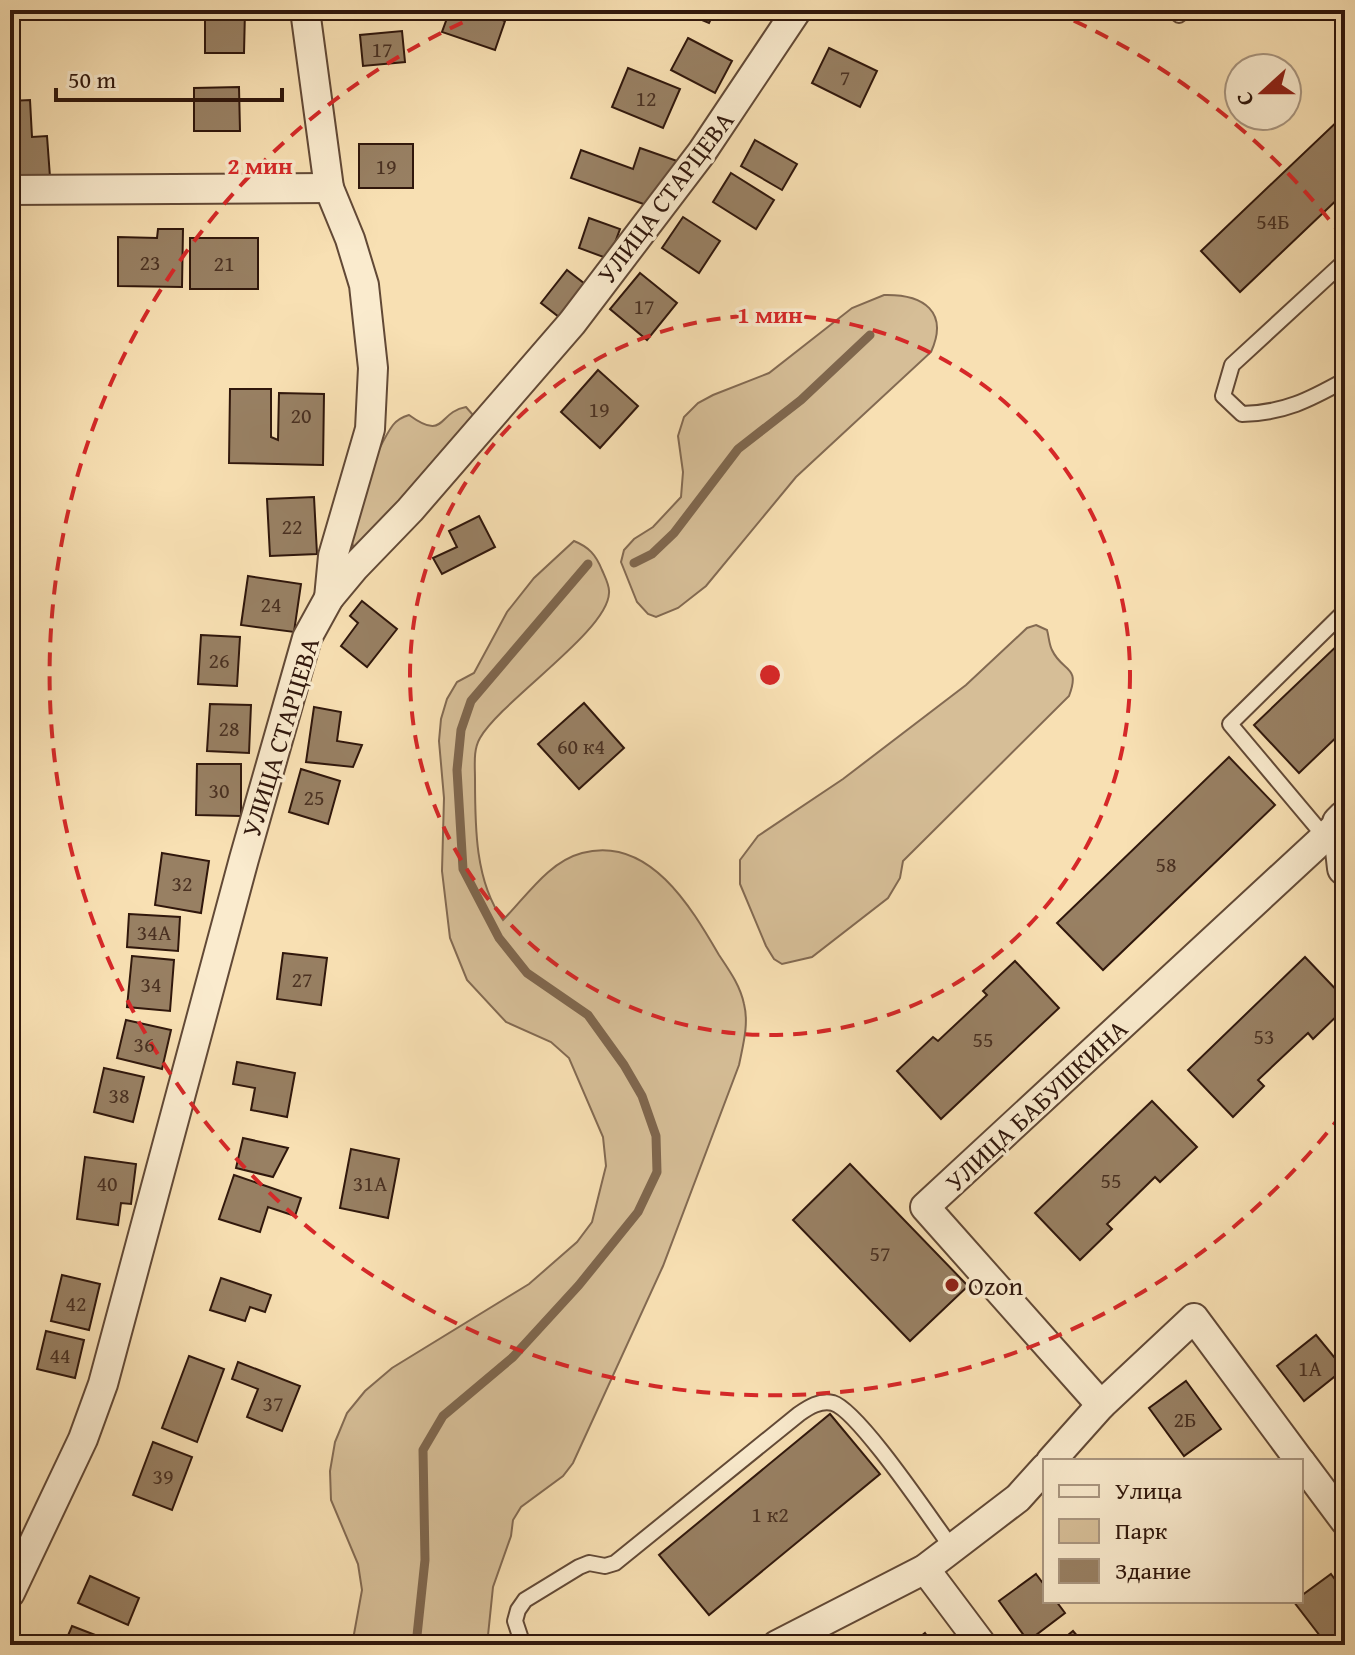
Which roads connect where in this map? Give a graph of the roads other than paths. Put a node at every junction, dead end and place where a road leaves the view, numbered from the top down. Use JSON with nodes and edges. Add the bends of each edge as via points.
{"nodes":[{"id":1,"x":305,"y":10,"type":"edge"},
{"id":2,"x":797,"y":10,"type":"edge"},
{"id":3,"x":329,"y":188,"type":"junction"},
{"id":4,"x":10,"y":190,"type":"edge"},
{"id":5,"x":1345,"y":261,"type":"edge"},
{"id":6,"x":1345,"y":380,"type":"edge"},
{"id":7,"x":329,"y":598,"type":"junction"},
{"id":8,"x":1345,"y":611,"type":"edge"},
{"id":9,"x":1337,"y":826,"type":"edge"},
{"id":10,"x":1345,"y":868,"type":"edge"},
{"id":11,"x":1101,"y":1405,"type":"junction"},
{"id":12,"x":1053,"y":1459,"type":"edge"},
{"id":13,"x":1299,"y":1459,"type":"edge"},
{"id":14,"x":1303,"y":1465,"type":"edge"},
{"id":15,"x":1043,"y":1470,"type":"edge"},
{"id":16,"x":1345,"y":1521,"type":"edge"},
{"id":17,"x":952,"y":1548,"type":"junction"},
{"id":18,"x":925,"y":1569,"type":"junction"},
{"id":19,"x":10,"y":1593,"type":"edge"},
{"id":20,"x":523,"y":1645,"type":"edge"},
{"id":21,"x":777,"y":1645,"type":"edge"},
{"id":22,"x":982,"y":1645,"type":"edge"}],
"edges":[{"from":1,"to":3,"type":"street"},
{"from":2,"to":7,"type":"street","name":"УЛИЦА СТАРЦЕВА","via":[[702,152],[572,323]]},
{"from":3,"to":4,"type":"street"},
{"from":3,"to":7,"type":"street","via":[[364,285],[373,368],[370,429],[333,556]]},
{"from":5,"to":6,"type":"lane","via":[[1232,365],[1223,396],[1242,414],[1272,413],[1311,400]]},
{"from":7,"to":19,"type":"street","name":"УЛИЦА СТАРЦЕВА","via":[[294,676],[103,1384],[83,1439]]},
{"from":8,"to":9,"type":"lane","via":[[1230,724]]},
{"from":9,"to":10,"type":"street"},
{"from":9,"to":11,"type":"street","name":"УЛИЦА БАБУШКИНА","via":[[925,1207]]},
{"from":11,"to":12,"type":"street"},
{"from":11,"to":13,"type":"street","via":[[1194,1318]]},
{"from":14,"to":16,"type":"street"},
{"from":15,"to":17,"type":"street","via":[[1018,1498]]},
{"from":17,"to":18,"type":"street"},
{"from":17,"to":20,"type":"lane","via":[[844,1408],[830,1402],[814,1404],[615,1563],[579,1567],[525,1600],[515,1621]]},
{"from":18,"to":21,"type":"street"},
{"from":18,"to":22,"type":"street"}]}
